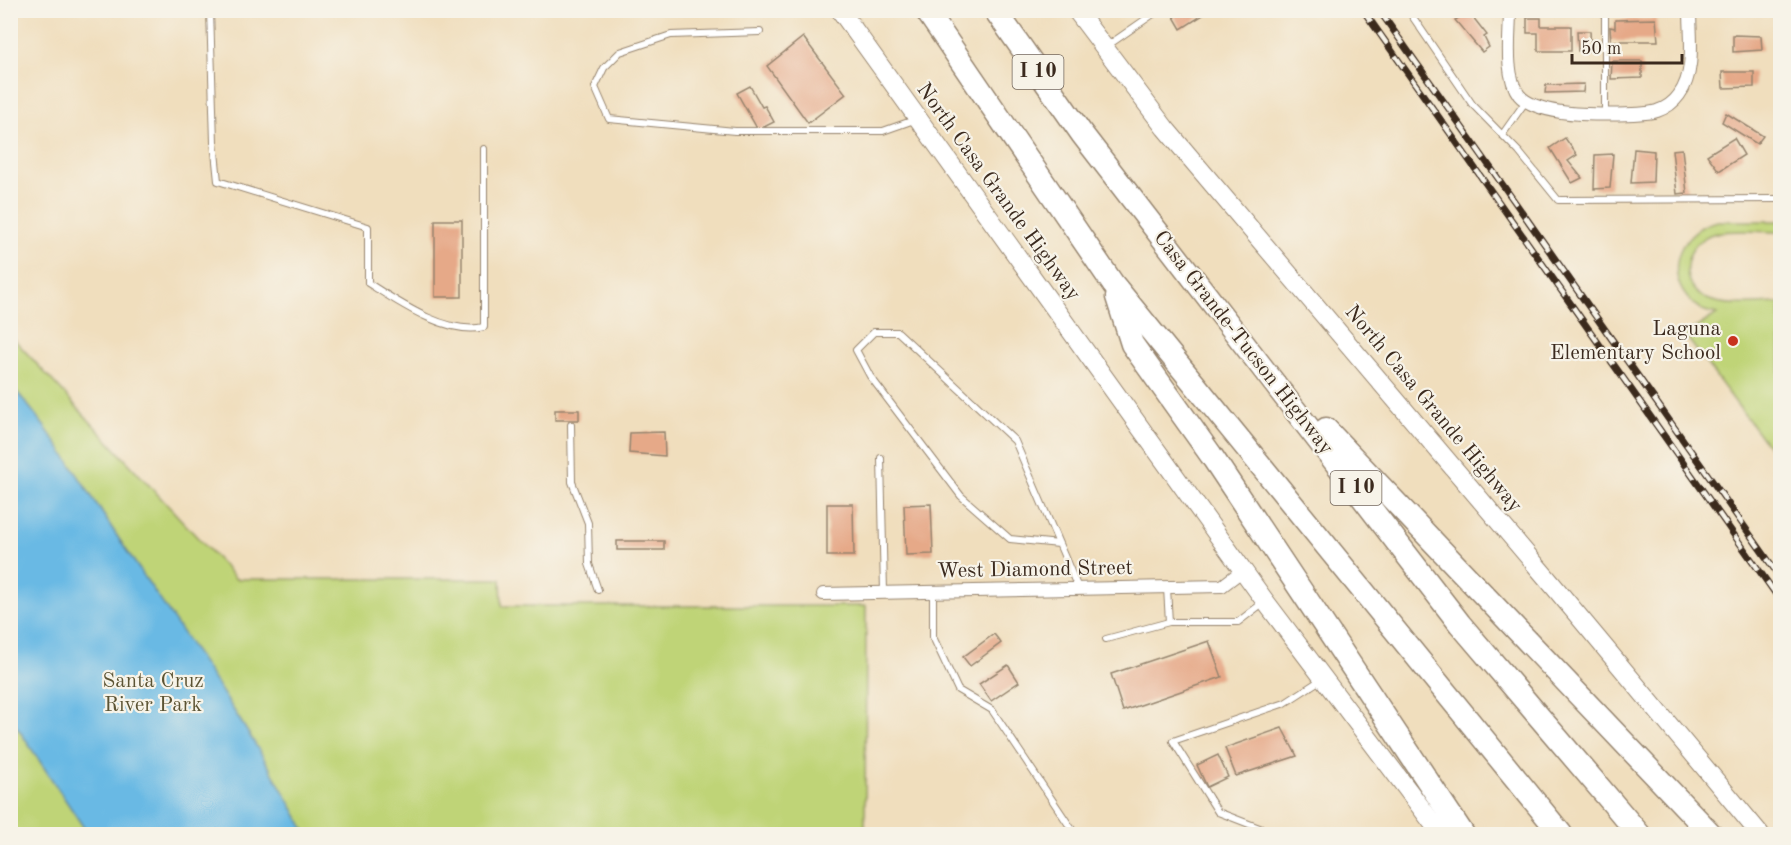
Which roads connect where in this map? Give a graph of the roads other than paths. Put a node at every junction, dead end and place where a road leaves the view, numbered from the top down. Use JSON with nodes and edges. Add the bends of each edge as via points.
{"nodes":[{"id":1,"x":210,"y":10,"type":"edge"},
{"id":2,"x":840,"y":10,"type":"edge"},
{"id":3,"x":926,"y":10,"type":"edge"},
{"id":4,"x":995,"y":10,"type":"edge"},
{"id":5,"x":1160,"y":10,"type":"edge"},
{"id":6,"x":1408,"y":10,"type":"edge"},
{"id":7,"x":1510,"y":10,"type":"edge"},
{"id":8,"x":1605,"y":10,"type":"edge"},
{"id":9,"x":1690,"y":10,"type":"edge"},
{"id":10,"x":1082,"y":15,"type":"edge"},
{"id":11,"x":760,"y":32,"type":"dead end"},
{"id":12,"x":1104,"y":48,"type":"junction"},
{"id":13,"x":1526,"y":101,"type":"junction"},
{"id":14,"x":1605,"y":113,"type":"junction"},
{"id":15,"x":918,"y":119,"type":"junction"},
{"id":16,"x":1502,"y":135,"type":"junction"},
{"id":17,"x":484,"y":149,"type":"dead end"},
{"id":18,"x":1780,"y":176,"type":"edge"},
{"id":19,"x":1780,"y":199,"type":"edge"},
{"id":20,"x":1113,"y":284,"type":"junction"},
{"id":21,"x":1265,"y":371,"type":"junction"},
{"id":22,"x":571,"y":425,"type":"dead end"},
{"id":23,"x":882,"y":458,"type":"dead end"},
{"id":24,"x":1059,"y":544,"type":"junction"},
{"id":25,"x":1243,"y":570,"type":"junction"},
{"id":26,"x":1167,"y":588,"type":"junction"},
{"id":27,"x":1078,"y":589,"type":"junction"},
{"id":28,"x":598,"y":591,"type":"dead end"},
{"id":29,"x":933,"y":591,"type":"junction"},
{"id":30,"x":884,"y":592,"type":"junction"},
{"id":31,"x":823,"y":594,"type":"dead end"},
{"id":32,"x":1265,"y":601,"type":"junction"},
{"id":33,"x":1169,"y":622,"type":"junction"},
{"id":34,"x":1106,"y":639,"type":"dead end"},
{"id":35,"x":1323,"y":678,"type":"junction"},
{"id":36,"x":1076,"y":834,"type":"edge"},
{"id":37,"x":1275,"y":834,"type":"edge"},
{"id":38,"x":1441,"y":834,"type":"edge"},
{"id":39,"x":1463,"y":834,"type":"edge"},
{"id":40,"x":1561,"y":834,"type":"edge"},
{"id":41,"x":1639,"y":834,"type":"edge"},
{"id":42,"x":1711,"y":834,"type":"edge"},
{"id":43,"x":1760,"y":834,"type":"edge"}],
"edges":[{"from":1,"to":17,"type":"lane","via":[[218,181],[368,227],[368,283],[411,311],[471,331],[484,327]]},
{"from":2,"to":15,"type":"main road","name":"North Casa Grande Highway"},
{"from":3,"to":20,"type":"highway","number":"I 10"},
{"from":4,"to":21,"type":"highway","name":"Casa Grande-Tucson Highway","number":"I 10","via":[[1082,134]]},
{"from":5,"to":12,"type":"lane"},
{"from":6,"to":16,"type":"lane","via":[[1472,104]]},
{"from":7,"to":13,"type":"street","via":[[1510,73],[1512,84]]},
{"from":8,"to":14,"type":"lane"},
{"from":9,"to":14,"type":"street","via":[[1690,67],[1679,96],[1666,107],[1648,113]]},
{"from":10,"to":12,"type":"main road","name":"North Casa Grande Highway"},
{"from":11,"to":15,"type":"lane","via":[[671,35],[620,52],[604,68],[595,87],[609,119],[735,131],[883,131]]},
{"from":12,"to":43,"type":"main road","name":"North Casa Grande Highway","via":[[1165,128]]},
{"from":13,"to":14,"type":"street","via":[[1562,112]]},
{"from":13,"to":16,"type":"lane"},
{"from":15,"to":25,"type":"main road","name":"North Casa Grande Highway"},
{"from":16,"to":19,"type":"lane","via":[[1558,200]]},
{"from":18,"to":19,"type":"lane"},
{"from":20,"to":39,"type":"highway","via":[[1132,344],[1211,455]]},
{"from":20,"to":40,"type":"highway","number":"I 10"},
{"from":21,"to":41,"type":"highway","name":"Casa Grande-Tucson Highway","number":"I 10","via":[[1460,624]]},
{"from":21,"to":42,"type":"highway","via":[[1293,394]]},
{"from":22,"to":28,"type":"lane","via":[[572,482],[588,523],[589,564]]},
{"from":23,"to":30,"type":"lane"},
{"from":24,"to":24,"type":"lane","via":[[1015,441],[898,332],[874,332],[856,350],[870,376],[961,495],[1010,539]]},
{"from":24,"to":27,"type":"lane"},
{"from":25,"to":26,"type":"street","name":"West Diamond Street","via":[[1222,586]]},
{"from":25,"to":32,"type":"main road","name":"North Casa Grande Highway"},
{"from":26,"to":27,"type":"street","name":"West Diamond Street"},
{"from":26,"to":33,"type":"lane"},
{"from":27,"to":29,"type":"street","name":"West Diamond Street"},
{"from":29,"to":30,"type":"street","name":"West Diamond Street"},
{"from":29,"to":36,"type":"lane","via":[[933,637],[958,690],[992,710]]},
{"from":30,"to":31,"type":"street","name":"West Diamond Street"},
{"from":32,"to":33,"type":"lane","via":[[1238,622]]},
{"from":32,"to":35,"type":"main road","name":"North Casa Grande Highway"},
{"from":33,"to":34,"type":"lane"},
{"from":35,"to":37,"type":"lane","via":[[1285,703],[1173,741],[1218,812]]},
{"from":35,"to":38,"type":"main road","name":"North Casa Grande Highway"}]}
